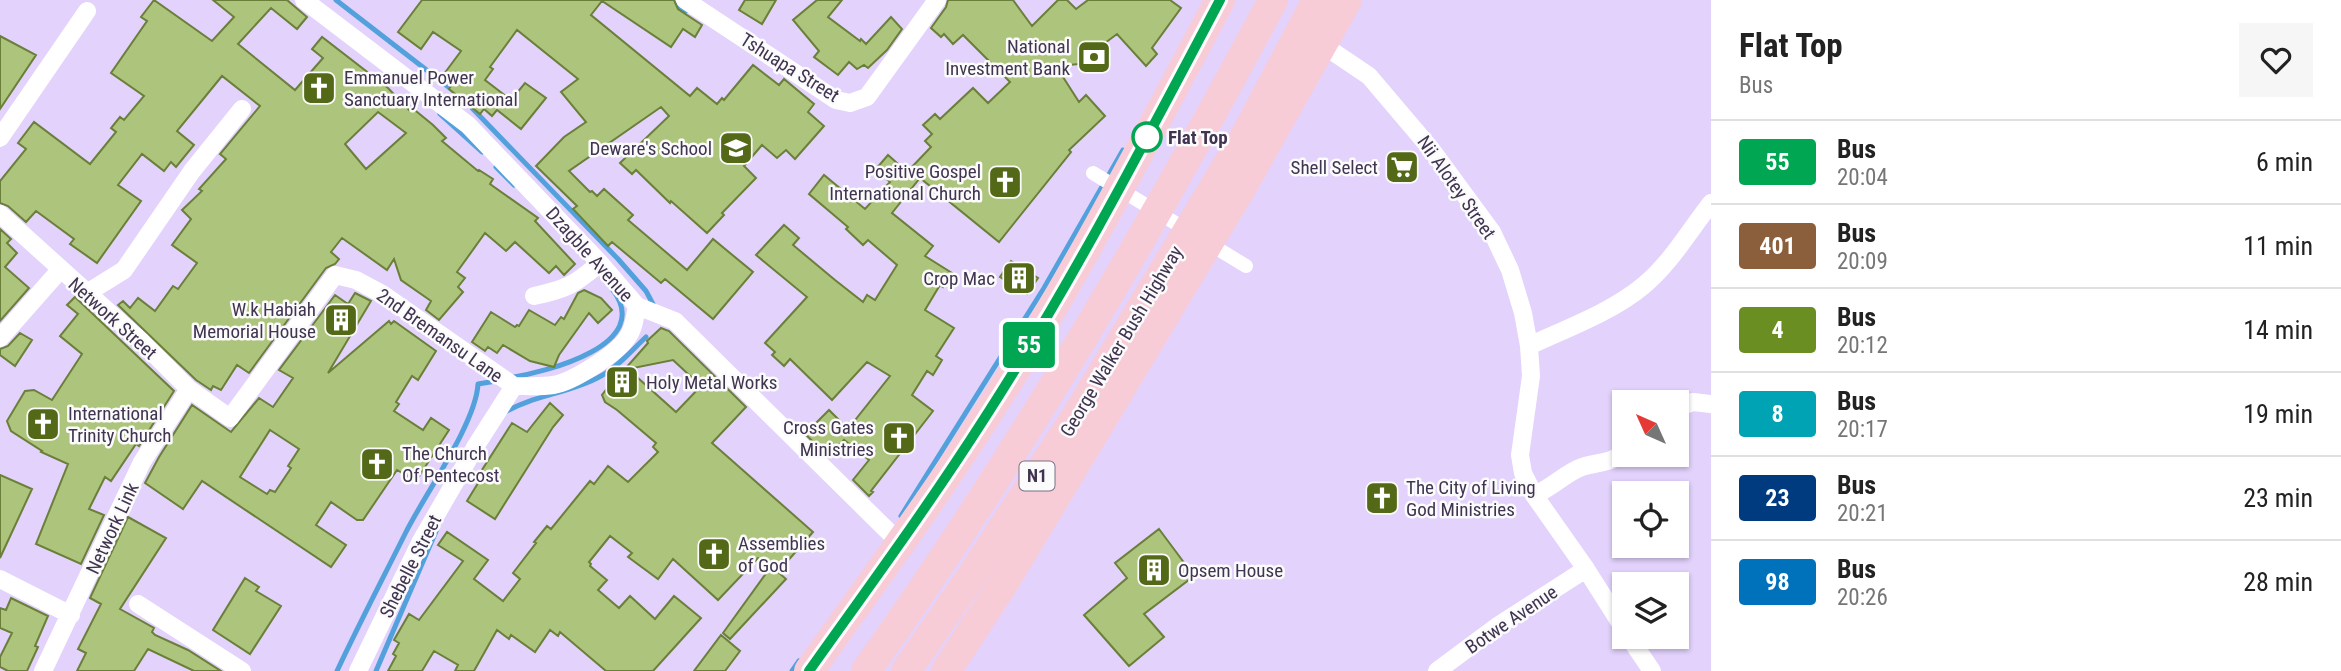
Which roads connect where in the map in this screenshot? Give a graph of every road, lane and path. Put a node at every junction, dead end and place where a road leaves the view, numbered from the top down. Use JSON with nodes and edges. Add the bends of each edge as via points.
{"nodes":[{"id":1,"x":304,"y":0,"type":"edge"},
{"id":2,"x":685,"y":0,"type":"edge"},
{"id":3,"x":937,"y":0,"type":"edge"},
{"id":4,"x":1220,"y":0,"type":"edge"},
{"id":5,"x":1273,"y":0,"type":"edge"},
{"id":6,"x":1317,"y":0,"type":"edge"},
{"id":7,"x":1338,"y":0,"type":"edge"},
{"id":8,"x":1347,"y":0,"type":"edge"},
{"id":9,"x":87,"y":11,"type":"dead end"},
{"id":10,"x":1323,"y":44,"type":"junction"},
{"id":11,"x":242,"y":108,"type":"dead end"},
{"id":12,"x":1248,"y":131,"type":"junction"},
{"id":13,"x":0,"y":138,"type":"edge"},
{"id":14,"x":1093,"y":173,"type":"dead end"},
{"id":15,"x":1711,"y":203,"type":"edge"},
{"id":16,"x":0,"y":214,"type":"edge"},
{"id":17,"x":600,"y":263,"type":"junction"},
{"id":18,"x":1246,"y":266,"type":"dead end"},
{"id":19,"x":60,"y":270,"type":"junction"},
{"id":20,"x":87,"y":293,"type":"junction"},
{"id":21,"x":534,"y":296,"type":"dead end"},
{"id":22,"x":637,"y":306,"type":"junction"},
{"id":23,"x":0,"y":338,"type":"edge"},
{"id":24,"x":1529,"y":346,"type":"junction"},
{"id":25,"x":514,"y":386,"type":"junction"},
{"id":26,"x":189,"y":389,"type":"junction"},
{"id":27,"x":1689,"y":403,"type":"edge"},
{"id":28,"x":1711,"y":404,"type":"edge"},
{"id":29,"x":230,"y":418,"type":"joint"},
{"id":30,"x":1612,"y":461,"type":"edge"},
{"id":31,"x":1534,"y":495,"type":"junction"},
{"id":32,"x":899,"y":542,"type":"junction"},
{"id":33,"x":1586,"y":569,"type":"junction"},
{"id":34,"x":0,"y":579,"type":"edge"},
{"id":35,"x":138,"y":604,"type":"dead end"},
{"id":36,"x":1612,"y":610,"type":"edge"},
{"id":37,"x":71,"y":615,"type":"junction"},
{"id":38,"x":1637,"y":649,"type":"edge"},
{"id":39,"x":43,"y":671,"type":"edge"},
{"id":40,"x":242,"y":671,"type":"edge"},
{"id":41,"x":358,"y":671,"type":"edge"},
{"id":42,"x":809,"y":671,"type":"edge"},
{"id":43,"x":866,"y":671,"type":"edge"},
{"id":44,"x":906,"y":671,"type":"edge"},
{"id":45,"x":946,"y":671,"type":"edge"},
{"id":46,"x":1437,"y":671,"type":"edge"},
{"id":47,"x":1652,"y":671,"type":"edge"}],
"edges":[{"from":1,"to":17,"type":"street","name":"Dzagble Avenue","via":[[468,125]]},
{"from":2,"to":3,"type":"street","name":"Tshuapa Street","via":[[836,100],[850,103],[867,97]]},
{"from":4,"to":32,"type":"highway","via":[[1021,359]]},
{"from":5,"to":43,"type":"highway","name":"George Walker Bush Highway","number":"N1","via":[[1131,259],[1041,409]]},
{"from":6,"to":12,"type":"highway","name":"George Walker Bush Highway","number":"N1"},
{"from":7,"to":10,"type":"highway"},
{"from":8,"to":10,"type":"highway"},
{"from":9,"to":13,"type":"street"},
{"from":10,"to":12,"type":"highway"},
{"from":10,"to":24,"type":"street","name":"Nii Alotey Street","via":[[1369,76],[1477,210],[1510,270]]},
{"from":10,"to":45,"type":"highway","via":[[1138,361]]},
{"from":11,"to":20,"type":"street","via":[[124,270]]},
{"from":12,"to":44,"type":"highway","name":"George Walker Bush Highway","number":"N1","via":[[1077,415]]},
{"from":14,"to":18,"type":"street"},
{"from":15,"to":24,"type":"street","via":[[1643,286]]},
{"from":16,"to":19,"type":"street","name":"Network Street"},
{"from":17,"to":21,"type":"street","via":[[566,289]]},
{"from":17,"to":22,"type":"street","name":"Dzagble Avenue"},
{"from":19,"to":20,"type":"street","name":"Network Street"},
{"from":19,"to":23,"type":"street"},
{"from":20,"to":26,"type":"street","name":"Network Street"},
{"from":22,"to":25,"type":"street","via":[[628,337],[614,351],[555,385]]},
{"from":22,"to":32,"type":"street","name":"Dzagble Avenue","via":[[675,321]]},
{"from":24,"to":31,"type":"street","name":"Nii Alotey Street","via":[[1531,376],[1520,455]]},
{"from":25,"to":29,"type":"street","name":"2nd Bremansu Lane","via":[[384,295],[335,275]]},
{"from":25,"to":41,"type":"street","name":"Shebelle Street","via":[[421,541]]},
{"from":26,"to":29,"type":"street","name":"Network Street"},
{"from":26,"to":37,"type":"street","name":"Network Link","via":[[142,462]]},
{"from":27,"to":28,"type":"street"},
{"from":30,"to":31,"type":"street","via":[[1579,468]]},
{"from":31,"to":33,"type":"street","name":"Nii Alotey Street"},
{"from":32,"to":42,"type":"highway"},
{"from":33,"to":36,"type":"street","name":"Nii Alotey Street"},
{"from":33,"to":46,"type":"street","name":"Botwe Avenue"},
{"from":34,"to":37,"type":"street"},
{"from":35,"to":40,"type":"street"},
{"from":37,"to":39,"type":"street","name":"Network Link"},
{"from":38,"to":47,"type":"street"}]}
